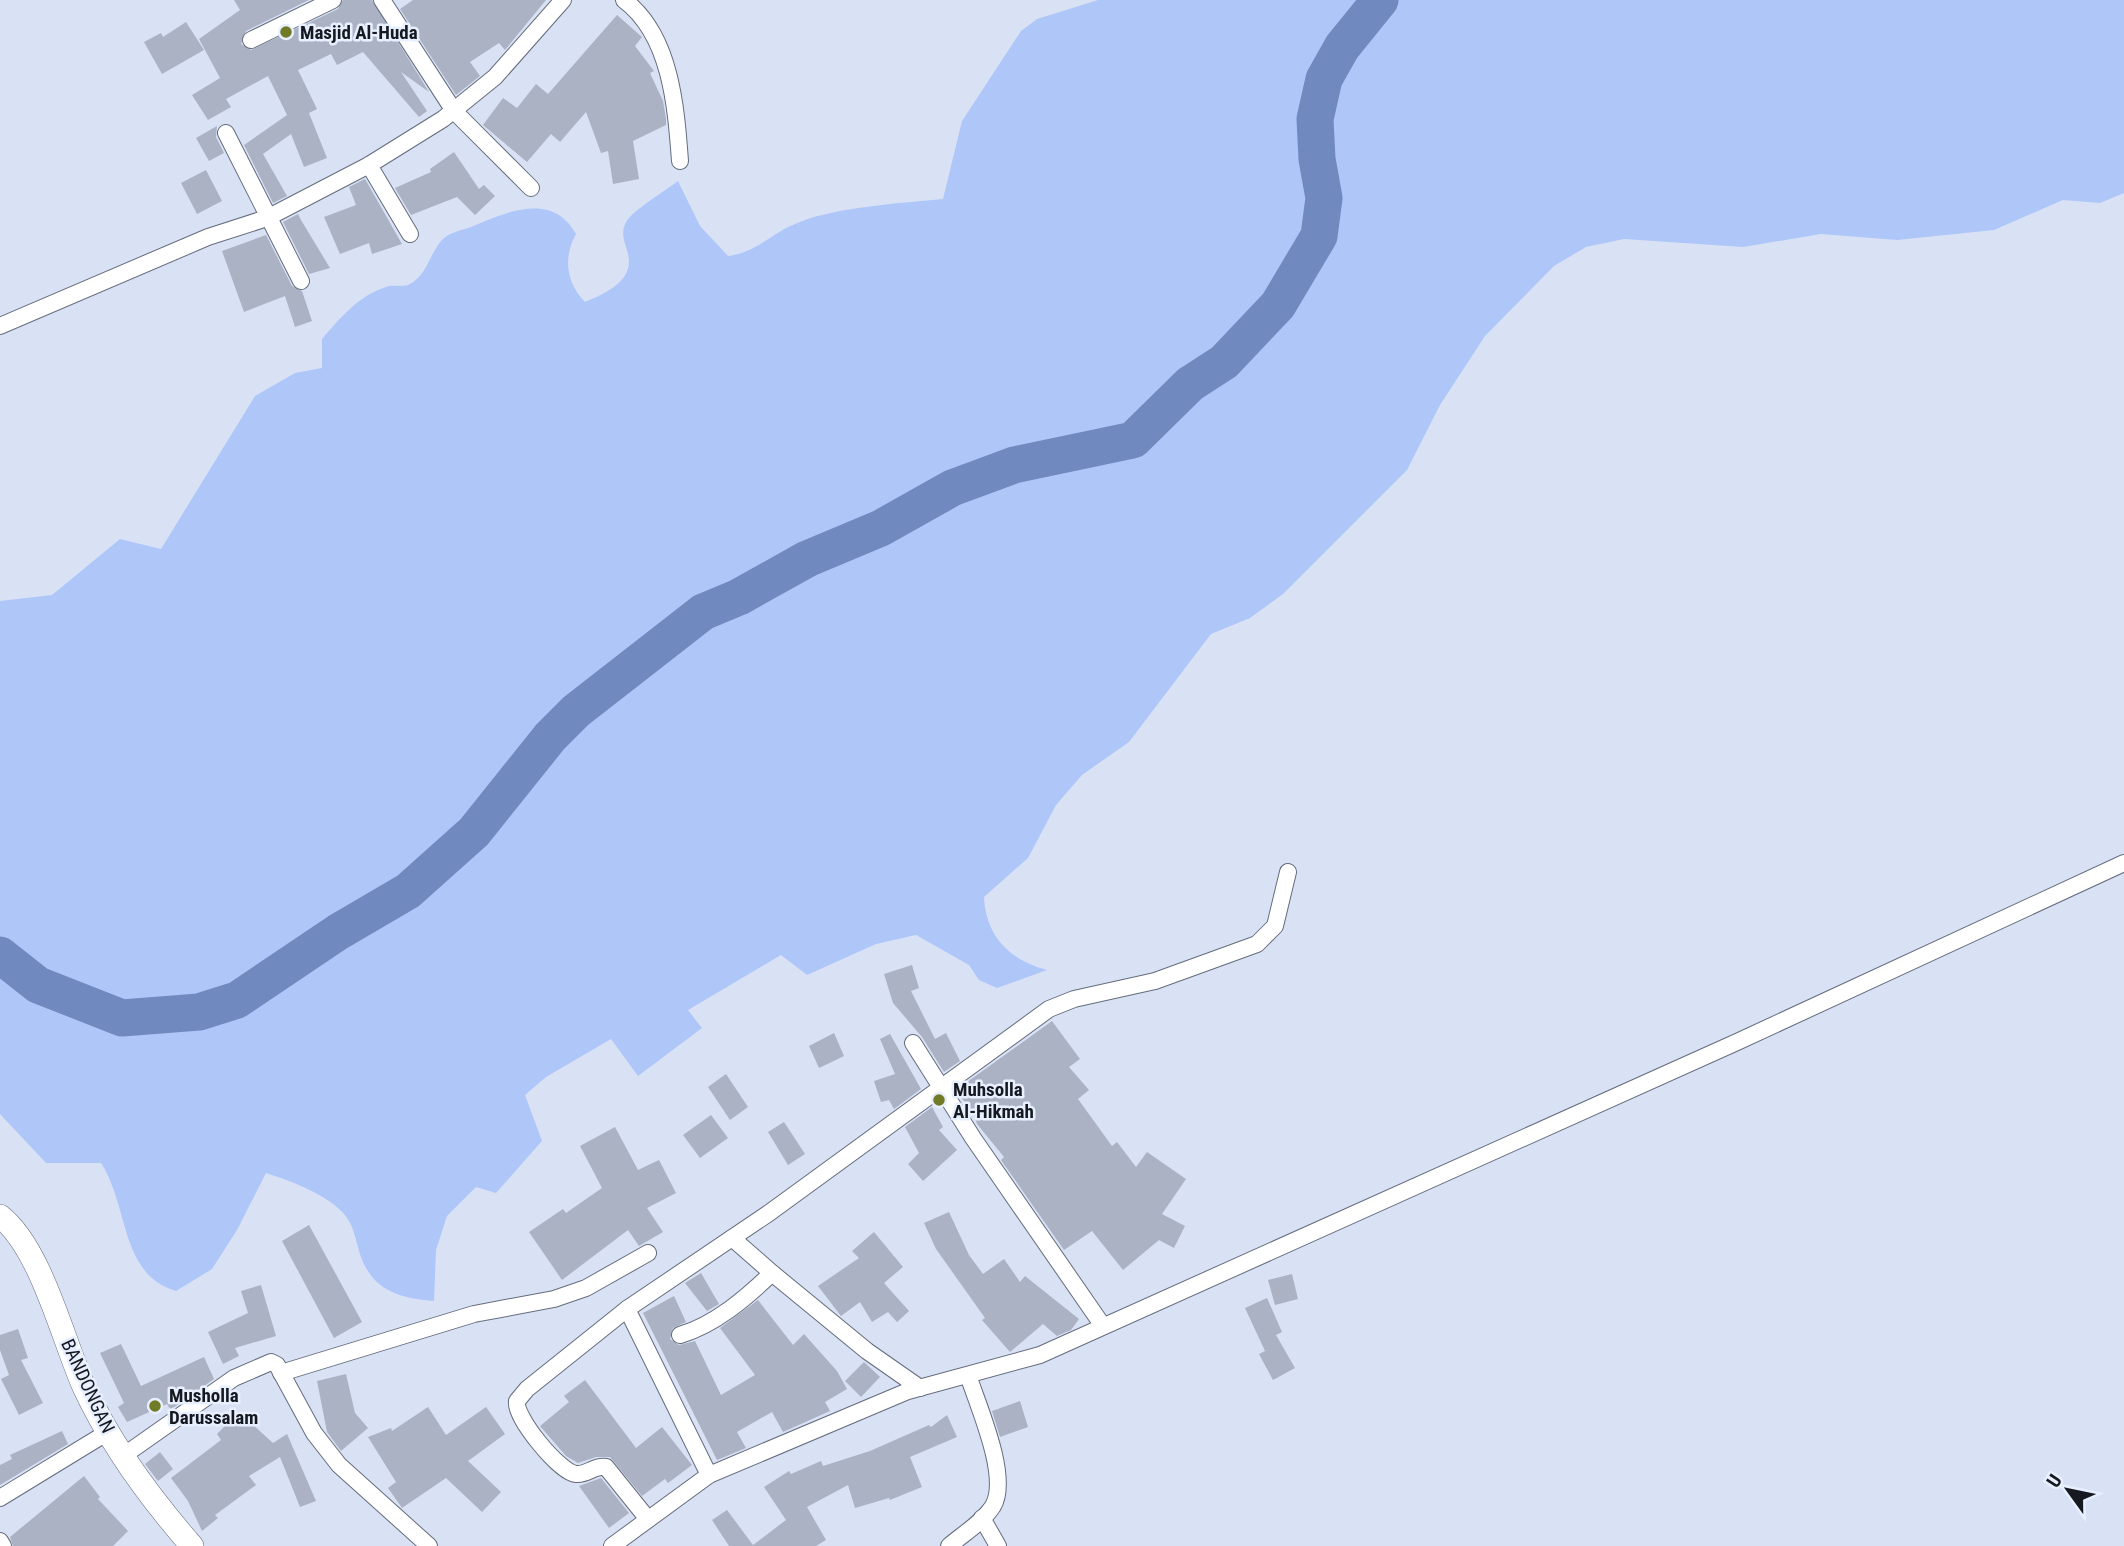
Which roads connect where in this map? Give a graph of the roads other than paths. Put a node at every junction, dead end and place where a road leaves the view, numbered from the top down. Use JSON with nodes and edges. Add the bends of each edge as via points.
{"nodes":[{"id":1,"x":333,"y":0,"type":"edge"},
{"id":2,"x":382,"y":0,"type":"edge"},
{"id":3,"x":563,"y":0,"type":"edge"},
{"id":4,"x":624,"y":0,"type":"edge"},
{"id":5,"x":251,"y":40,"type":"dead end"},
{"id":6,"x":454,"y":111,"type":"junction"},
{"id":7,"x":226,"y":133,"type":"dead end"},
{"id":8,"x":680,"y":161,"type":"dead end"},
{"id":9,"x":369,"y":165,"type":"junction"},
{"id":10,"x":531,"y":188,"type":"dead end"},
{"id":11,"x":267,"y":218,"type":"junction"},
{"id":12,"x":410,"y":234,"type":"dead end"},
{"id":13,"x":301,"y":281,"type":"dead end"},
{"id":14,"x":0,"y":326,"type":"edge"},
{"id":15,"x":2124,"y":863,"type":"edge"},
{"id":16,"x":1288,"y":872,"type":"dead end"},
{"id":17,"x":913,"y":1043,"type":"dead end"},
{"id":18,"x":941,"y":1088,"type":"junction"},
{"id":19,"x":0,"y":1216,"type":"edge"},
{"id":20,"x":732,"y":1238,"type":"junction"},
{"id":21,"x":648,"y":1253,"type":"dead end"},
{"id":22,"x":772,"y":1273,"type":"junction"},
{"id":23,"x":627,"y":1309,"type":"junction"},
{"id":24,"x":1103,"y":1326,"type":"junction"},
{"id":25,"x":680,"y":1335,"type":"dead end"},
{"id":26,"x":281,"y":1374,"type":"junction"},
{"id":27,"x":968,"y":1376,"type":"junction"},
{"id":28,"x":920,"y":1388,"type":"junction"},
{"id":29,"x":108,"y":1432,"type":"junction"},
{"id":30,"x":123,"y":1456,"type":"junction"},
{"id":31,"x":709,"y":1475,"type":"junction"},
{"id":32,"x":0,"y":1498,"type":"edge"},
{"id":33,"x":647,"y":1518,"type":"junction"},
{"id":34,"x":982,"y":1518,"type":"junction"},
{"id":35,"x":0,"y":1541,"type":"edge"},
{"id":36,"x":3,"y":1546,"type":"edge"},
{"id":37,"x":192,"y":1546,"type":"edge"},
{"id":38,"x":429,"y":1546,"type":"edge"},
{"id":39,"x":612,"y":1546,"type":"edge"},
{"id":40,"x":949,"y":1546,"type":"edge"},
{"id":41,"x":998,"y":1546,"type":"edge"}],
"edges":[{"from":1,"to":5,"type":"street"},
{"from":2,"to":6,"type":"street"},
{"from":3,"to":6,"type":"street","via":[[495,77]]},
{"from":4,"to":8,"type":"street","via":[[645,20],[664,60]]},
{"from":6,"to":9,"type":"street"},
{"from":6,"to":10,"type":"street"},
{"from":7,"to":11,"type":"street"},
{"from":9,"to":11,"type":"street"},
{"from":9,"to":12,"type":"street"},
{"from":11,"to":13,"type":"street"},
{"from":11,"to":14,"type":"street","via":[[208,237]]},
{"from":15,"to":24,"type":"street"},
{"from":16,"to":18,"type":"street","via":[[1275,926],[1257,944],[1155,981],[1060,1004]]},
{"from":17,"to":18,"type":"street"},
{"from":18,"to":20,"type":"street"},
{"from":18,"to":24,"type":"street"},
{"from":19,"to":29,"type":"street","name":"BANDONGAN","via":[[19,1237],[41,1278],[85,1388]]},
{"from":20,"to":22,"type":"street"},
{"from":20,"to":23,"type":"street"},
{"from":21,"to":26,"type":"street","via":[[586,1288],[554,1299],[474,1314]]},
{"from":22,"to":25,"type":"street","via":[[724,1312]]},
{"from":22,"to":28,"type":"street"},
{"from":23,"to":31,"type":"street"},
{"from":23,"to":33,"type":"street","via":[[539,1378],[515,1405],[526,1427],[567,1471],[584,1474],[596,1466],[606,1467]]},
{"from":24,"to":27,"type":"street","via":[[1040,1355]]},
{"from":26,"to":30,"type":"street","via":[[271,1362],[257,1366]]},
{"from":26,"to":38,"type":"street","via":[[314,1433],[339,1465]]},
{"from":27,"to":28,"type":"street"},
{"from":27,"to":34,"type":"street","via":[[998,1471],[997,1498]]},
{"from":28,"to":31,"type":"street"},
{"from":29,"to":30,"type":"street","name":"BANDONGAN"},
{"from":29,"to":32,"type":"street"},
{"from":30,"to":37,"type":"street","name":"BANDONGAN"},
{"from":31,"to":33,"type":"street"},
{"from":33,"to":39,"type":"street"},
{"from":34,"to":40,"type":"street"},
{"from":34,"to":41,"type":"street"},
{"from":35,"to":36,"type":"street"}]}
